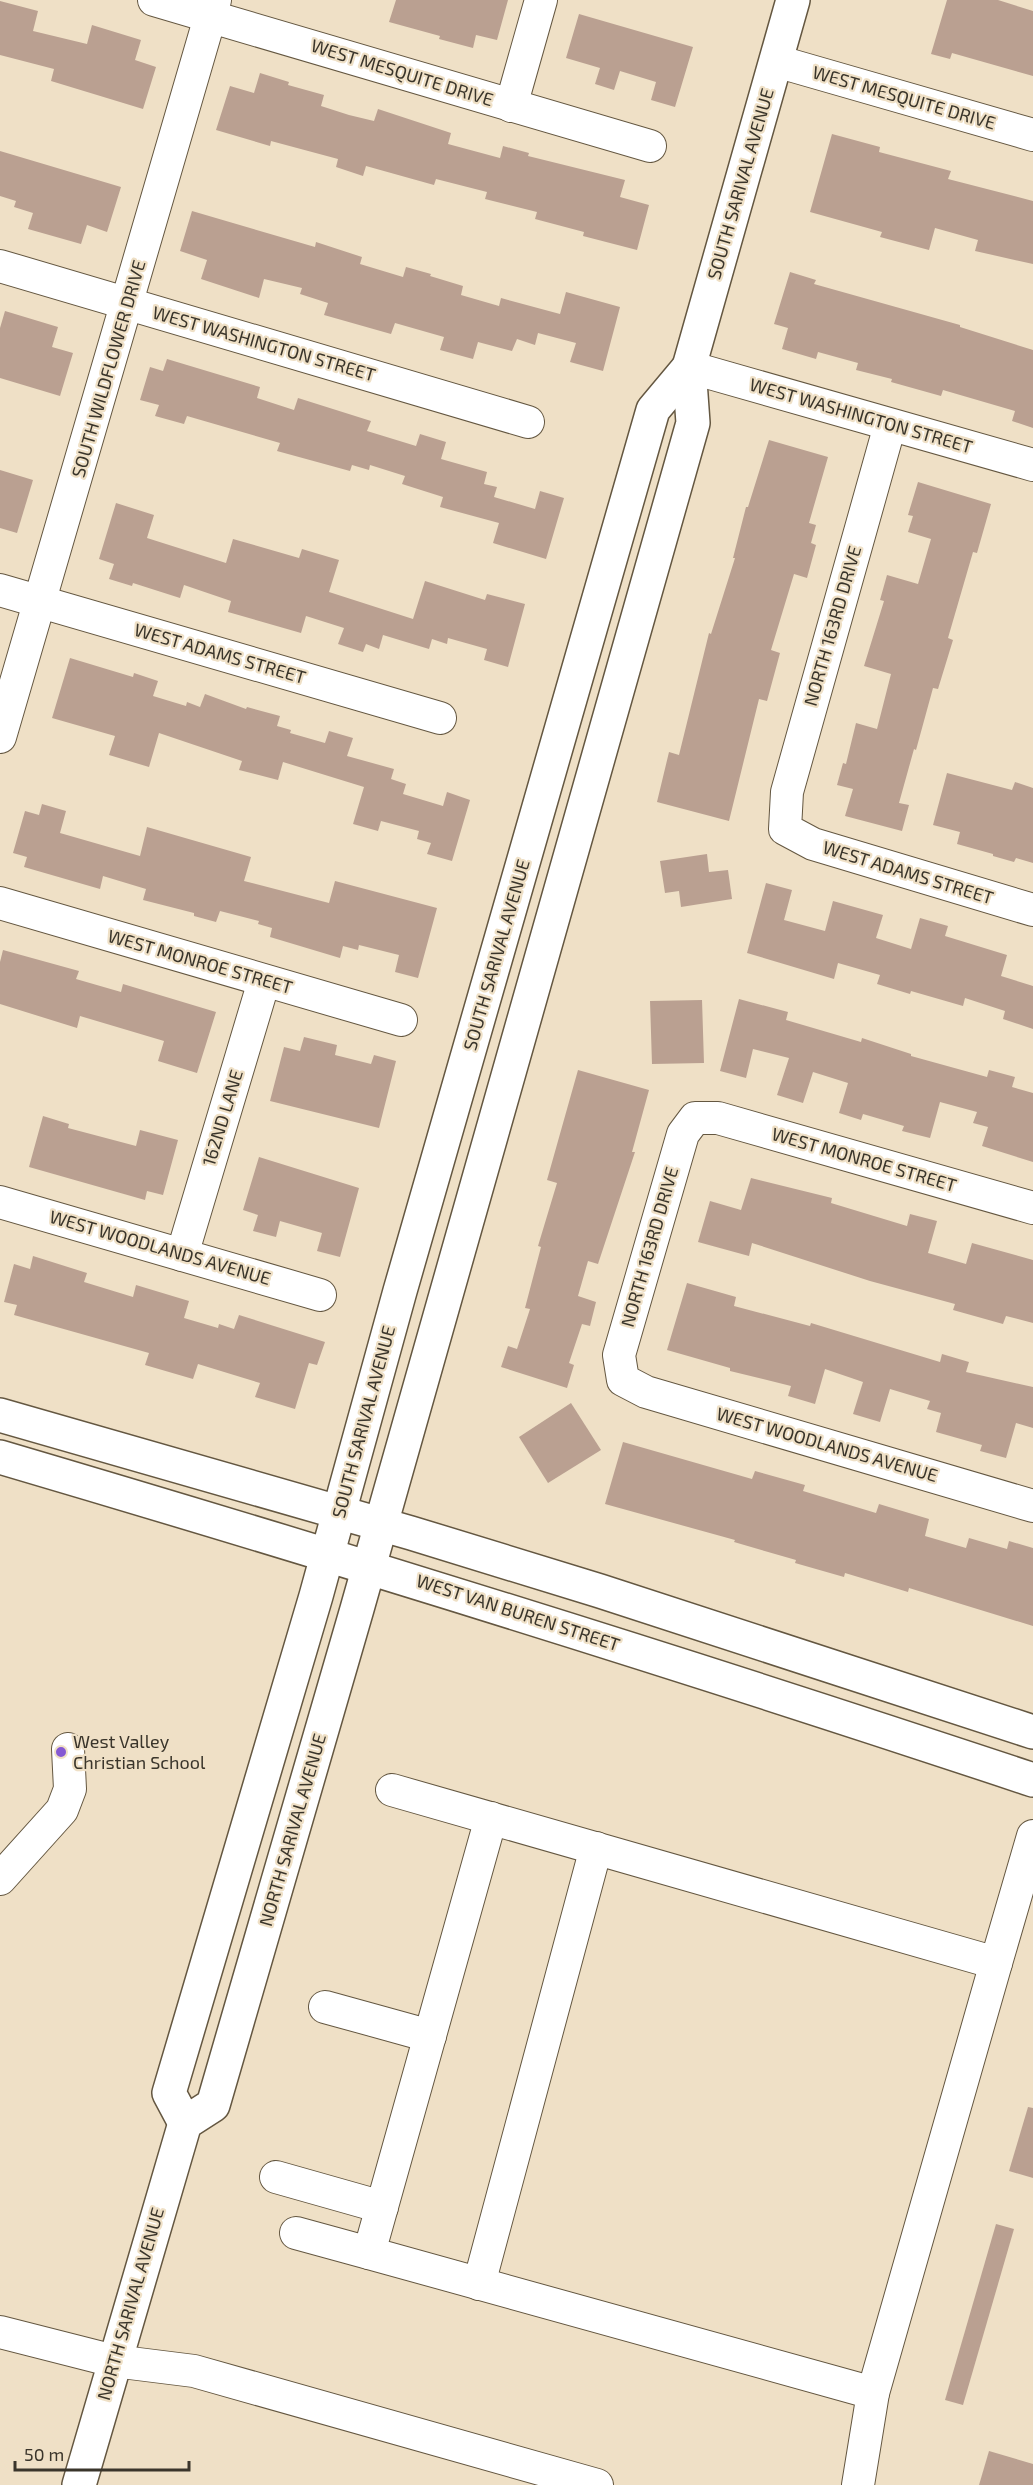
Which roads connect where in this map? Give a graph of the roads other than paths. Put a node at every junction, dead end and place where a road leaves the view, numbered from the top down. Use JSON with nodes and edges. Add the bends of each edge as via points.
{"nodes":[{"id":1,"x":153,"y":0,"type":"edge"},
{"id":2,"x":541,"y":0,"type":"edge"},
{"id":3,"x":793,"y":0,"type":"edge"},
{"id":4,"x":214,"y":8,"type":"edge"},
{"id":5,"x":776,"y":61,"type":"junction"},
{"id":6,"x":511,"y":106,"type":"junction"},
{"id":7,"x":1033,"y":135,"type":"edge"},
{"id":8,"x":650,"y":146,"type":"dead end"},
{"id":9,"x":0,"y":266,"type":"edge"},
{"id":10,"x":128,"y":304,"type":"junction"},
{"id":11,"x":689,"y":367,"type":"junction"},
{"id":12,"x":528,"y":422,"type":"dead end"},
{"id":13,"x":890,"y":425,"type":"junction"},
{"id":14,"x":1033,"y":465,"type":"edge"},
{"id":15,"x":0,"y":590,"type":"edge"},
{"id":16,"x":40,"y":602,"type":"junction"},
{"id":17,"x":440,"y":718,"type":"dead end"},
{"id":18,"x":0,"y":737,"type":"edge"},
{"id":19,"x":785,"y":829,"type":"joint"},
{"id":20,"x":0,"y":903,"type":"edge"},
{"id":21,"x":1033,"y":910,"type":"edge"},
{"id":22,"x":264,"y":981,"type":"junction"},
{"id":23,"x":401,"y":1020,"type":"dead end"},
{"id":24,"x":695,"y":1118,"type":"joint"},
{"id":25,"x":0,"y":1202,"type":"edge"},
{"id":26,"x":1033,"y":1208,"type":"edge"},
{"id":27,"x":182,"y":1255,"type":"junction"},
{"id":28,"x":320,"y":1295,"type":"dead end"},
{"id":29,"x":623,"y":1380,"type":"joint"},
{"id":30,"x":0,"y":1415,"type":"edge"},
{"id":31,"x":0,"y":1457,"type":"edge"},
{"id":32,"x":1033,"y":1506,"type":"edge"},
{"id":33,"x":339,"y":1513,"type":"junction"},
{"id":34,"x":380,"y":1524,"type":"junction"},
{"id":35,"x":328,"y":1554,"type":"junction"},
{"id":36,"x":368,"y":1566,"type":"junction"},
{"id":37,"x":1033,"y":1732,"type":"edge"},
{"id":38,"x":68,"y":1749,"type":"dead end"},
{"id":39,"x":1033,"y":1780,"type":"edge"},
{"id":40,"x":392,"y":1790,"type":"dead end"},
{"id":41,"x":491,"y":1818,"type":"junction"},
{"id":42,"x":1033,"y":1836,"type":"edge"},
{"id":43,"x":596,"y":1848,"type":"junction"},
{"id":44,"x":0,"y":1879,"type":"edge"},
{"id":45,"x":996,"y":1962,"type":"junction"},
{"id":46,"x":325,"y":2007,"type":"dead end"},
{"id":47,"x":430,"y":2036,"type":"junction"},
{"id":48,"x":185,"y":2123,"type":"junction"},
{"id":49,"x":276,"y":2177,"type":"dead end"},
{"id":50,"x":382,"y":2207,"type":"junction"},
{"id":51,"x":297,"y":2233,"type":"dead end"},
{"id":52,"x":369,"y":2253,"type":"junction"},
{"id":53,"x":479,"y":2284,"type":"junction"},
{"id":54,"x":0,"y":2332,"type":"edge"},
{"id":55,"x":114,"y":2361,"type":"junction"},
{"id":56,"x":873,"y":2393,"type":"junction"},
{"id":57,"x":79,"y":2485,"type":"edge"},
{"id":58,"x":597,"y":2485,"type":"edge"},
{"id":59,"x":858,"y":2485,"type":"edge"}],
"edges":[{"from":1,"to":4,"type":"street","name":"WEST MESQUITE DRIVE"},
{"from":2,"to":6,"type":"street"},
{"from":3,"to":5,"type":"main road","name":"SOUTH SARIVAL AVENUE"},
{"from":4,"to":6,"type":"street","name":"WEST MESQUITE DRIVE"},
{"from":4,"to":10,"type":"street","name":"SOUTH WILDFLOWER DRIVE"},
{"from":5,"to":7,"type":"street","name":"WEST MESQUITE DRIVE"},
{"from":5,"to":11,"type":"main road","name":"SOUTH SARIVAL AVENUE"},
{"from":6,"to":8,"type":"street","name":"WEST MESQUITE DRIVE"},
{"from":9,"to":10,"type":"street","name":"WEST WASHINGTON STREET"},
{"from":10,"to":12,"type":"street","name":"WEST WASHINGTON STREET"},
{"from":10,"to":16,"type":"street","name":"SOUTH WILDFLOWER DRIVE"},
{"from":11,"to":13,"type":"street","name":"WEST WASHINGTON STREET"},
{"from":11,"to":33,"type":"main road","name":"SOUTH SARIVAL AVENUE","via":[[653,410]]},
{"from":11,"to":34,"type":"main road","name":"SOUTH SARIVAL AVENUE","via":[[693,423]]},
{"from":13,"to":14,"type":"street","name":"WEST WASHINGTON STREET"},
{"from":13,"to":19,"type":"street","name":"NORTH 163RD DRIVE","via":[[787,792]]},
{"from":15,"to":16,"type":"street","name":"WEST ADAMS STREET"},
{"from":16,"to":17,"type":"street","name":"WEST ADAMS STREET"},
{"from":16,"to":18,"type":"street","name":"SOUTH WILDFLOWER DRIVE"},
{"from":19,"to":21,"type":"street","name":"WEST ADAMS STREET","via":[[813,844]]},
{"from":20,"to":22,"type":"street","name":"WEST MONROE STREET"},
{"from":22,"to":23,"type":"street","name":"WEST MONROE STREET"},
{"from":22,"to":27,"type":"street","name":"162ND LANE"},
{"from":24,"to":26,"type":"street","name":"WEST MONROE STREET","via":[[718,1119]]},
{"from":24,"to":29,"type":"street","name":"NORTH 163RD DRIVE","via":[[683,1134],[619,1355]]},
{"from":25,"to":27,"type":"street","name":"WEST WOODLANDS AVENUE"},
{"from":27,"to":28,"type":"street","name":"WEST WOODLANDS AVENUE"},
{"from":29,"to":32,"type":"street","name":"WEST WOODLANDS AVENUE","via":[[646,1392]]},
{"from":30,"to":33,"type":"main road"},
{"from":31,"to":35,"type":"main road","name":"WEST VAN BUREN STREET"},
{"from":33,"to":34,"type":"main road"},
{"from":33,"to":35,"type":"main road","name":"SOUTH SARIVAL AVENUE"},
{"from":34,"to":36,"type":"main road","name":"NORTH SARIVAL AVENUE"},
{"from":34,"to":37,"type":"main road"},
{"from":35,"to":36,"type":"main road","name":"WEST VAN BUREN STREET"},
{"from":35,"to":48,"type":"main road","via":[[169,2093]]},
{"from":36,"to":39,"type":"main road","name":"WEST VAN BUREN STREET"},
{"from":36,"to":48,"type":"main road","name":"NORTH SARIVAL AVENUE","via":[[213,2105]]},
{"from":38,"to":44,"type":"street","via":[[70,1789],[62,1810]]},
{"from":40,"to":41,"type":"street"},
{"from":41,"to":43,"type":"street"},
{"from":41,"to":47,"type":"street"},
{"from":42,"to":45,"type":"street"},
{"from":43,"to":45,"type":"street"},
{"from":43,"to":53,"type":"street"},
{"from":45,"to":56,"type":"street"},
{"from":46,"to":47,"type":"street"},
{"from":47,"to":50,"type":"street"},
{"from":48,"to":55,"type":"main road","name":"NORTH SARIVAL AVENUE"},
{"from":49,"to":50,"type":"street"},
{"from":50,"to":52,"type":"street"},
{"from":51,"to":52,"type":"street"},
{"from":52,"to":53,"type":"street"},
{"from":53,"to":56,"type":"street"},
{"from":54,"to":55,"type":"street"},
{"from":55,"to":57,"type":"main road","name":"NORTH SARIVAL AVENUE"},
{"from":55,"to":58,"type":"street","via":[[194,2371]]},
{"from":56,"to":59,"type":"street"}]}
